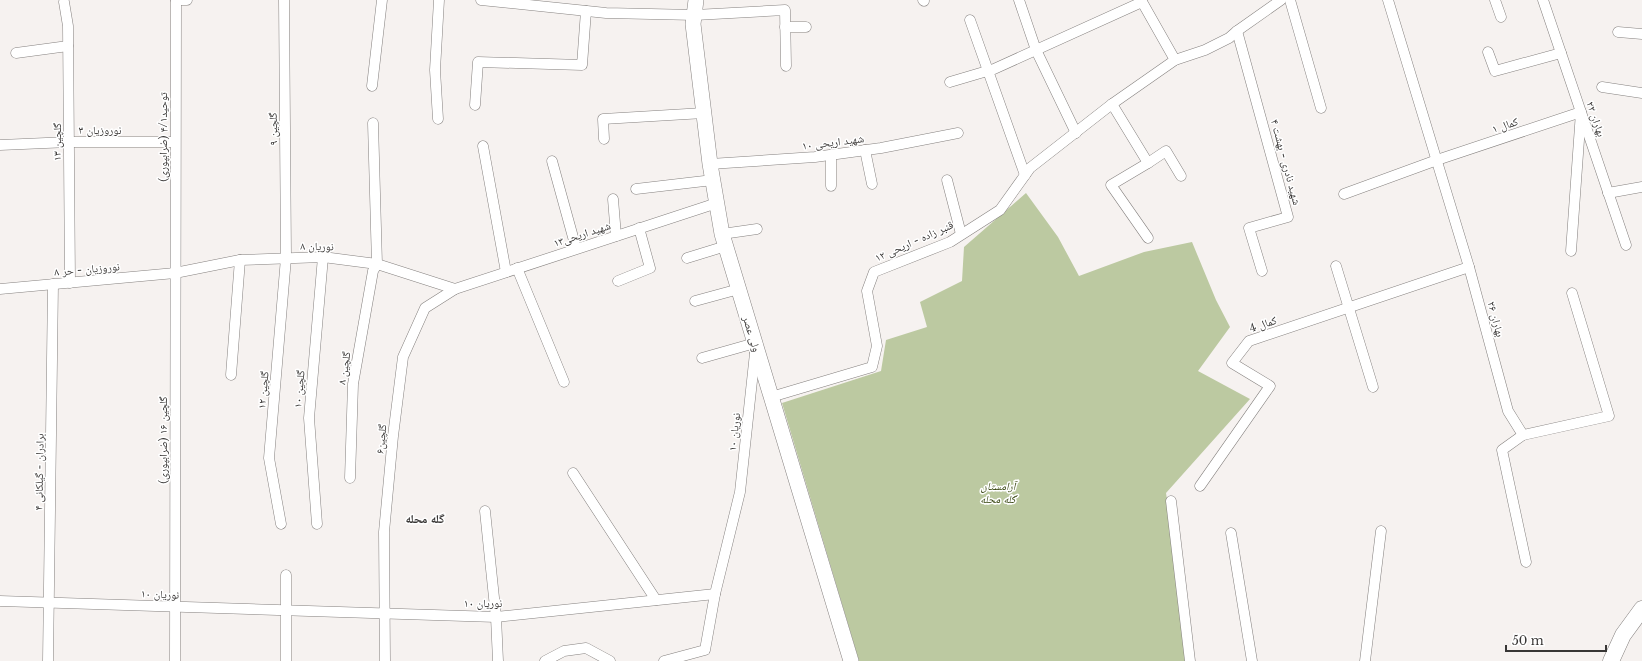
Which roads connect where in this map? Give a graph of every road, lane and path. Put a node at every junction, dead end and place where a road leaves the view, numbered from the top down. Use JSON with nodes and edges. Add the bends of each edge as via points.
{"nodes":[{"id":1,"x":176,"y":0,"type":"edge"},
{"id":2,"x":187,"y":0,"type":"edge"},
{"id":3,"x":284,"y":0,"type":"edge"},
{"id":4,"x":382,"y":0,"type":"edge"},
{"id":5,"x":439,"y":0,"type":"edge"},
{"id":6,"x":481,"y":0,"type":"edge"},
{"id":7,"x":1019,"y":0,"type":"edge"},
{"id":8,"x":1281,"y":0,"type":"edge"},
{"id":9,"x":1290,"y":0,"type":"edge"},
{"id":10,"x":1388,"y":0,"type":"edge"},
{"id":11,"x":1495,"y":0,"type":"edge"},
{"id":12,"x":1543,"y":0,"type":"edge"},
{"id":13,"x":501,"y":1,"type":"edge"},
{"id":14,"x":1142,"y":1,"type":"edge"},
{"id":15,"x":64,"y":2,"type":"dead end"},
{"id":16,"x":561,"y":4,"type":"edge"},
{"id":17,"x":695,"y":7,"type":"edge"},
{"id":18,"x":586,"y":11,"type":"junction"},
{"id":19,"x":1501,"y":17,"type":"dead end"},
{"id":20,"x":970,"y":20,"type":"dead end"},
{"id":21,"x":786,"y":27,"type":"junction"},
{"id":22,"x":806,"y":27,"type":"dead end"},
{"id":23,"x":1237,"y":31,"type":"junction"},
{"id":24,"x":1618,"y":32,"type":"dead end"},
{"id":25,"x":1642,"y":34,"type":"edge"},
{"id":26,"x":68,"y":46,"type":"junction"},
{"id":27,"x":1036,"y":50,"type":"junction"},
{"id":28,"x":1488,"y":52,"type":"dead end"},
{"id":29,"x":16,"y":53,"type":"dead end"},
{"id":30,"x":1561,"y":53,"type":"junction"},
{"id":31,"x":1175,"y":60,"type":"junction"},
{"id":32,"x":786,"y":66,"type":"dead end"},
{"id":33,"x":986,"y":71,"type":"junction"},
{"id":34,"x":950,"y":82,"type":"dead end"},
{"id":35,"x":372,"y":86,"type":"dead end"},
{"id":36,"x":1602,"y":87,"type":"dead end"},
{"id":37,"x":1642,"y":93,"type":"edge"},
{"id":38,"x":1112,"y":104,"type":"junction"},
{"id":39,"x":475,"y":105,"type":"dead end"},
{"id":40,"x":1321,"y":108,"type":"dead end"},
{"id":41,"x":1581,"y":112,"type":"junction"},
{"id":42,"x":704,"y":113,"type":"junction"},
{"id":43,"x":438,"y":119,"type":"dead end"},
{"id":44,"x":373,"y":123,"type":"dead end"},
{"id":45,"x":958,"y":133,"type":"dead end"},
{"id":46,"x":1076,"y":133,"type":"junction"},
{"id":47,"x":604,"y":138,"type":"dead end"},
{"id":48,"x":69,"y":142,"type":"junction"},
{"id":49,"x":175,"y":142,"type":"junction"},
{"id":50,"x":0,"y":146,"type":"edge"},
{"id":51,"x":483,"y":146,"type":"dead end"},
{"id":52,"x":865,"y":150,"type":"junction"},
{"id":53,"x":832,"y":155,"type":"junction"},
{"id":54,"x":1437,"y":160,"type":"junction"},
{"id":55,"x":552,"y":161,"type":"dead end"},
{"id":56,"x":1148,"y":163,"type":"junction"},
{"id":57,"x":710,"y":164,"type":"junction"},
{"id":58,"x":1025,"y":175,"type":"junction"},
{"id":59,"x":1181,"y":176,"type":"dead end"},
{"id":60,"x":712,"y":180,"type":"junction"},
{"id":61,"x":947,"y":180,"type":"dead end"},
{"id":62,"x":872,"y":184,"type":"dead end"},
{"id":63,"x":831,"y":186,"type":"dead end"},
{"id":64,"x":1642,"y":186,"type":"edge"},
{"id":65,"x":636,"y":189,"type":"dead end"},
{"id":66,"x":1608,"y":192,"type":"junction"},
{"id":67,"x":1344,"y":194,"type":"dead end"},
{"id":68,"x":613,"y":199,"type":"dead end"},
{"id":69,"x":716,"y":203,"type":"junction"},
{"id":70,"x":639,"y":228,"type":"junction"},
{"id":71,"x":757,"y":229,"type":"dead end"},
{"id":72,"x":961,"y":234,"type":"junction"},
{"id":73,"x":616,"y":236,"type":"junction"},
{"id":74,"x":1148,"y":238,"type":"dead end"},
{"id":75,"x":724,"y":240,"type":"junction"},
{"id":76,"x":1626,"y":245,"type":"dead end"},
{"id":77,"x":576,"y":248,"type":"junction"},
{"id":78,"x":1571,"y":251,"type":"dead end"},
{"id":79,"x":323,"y":257,"type":"junction"},
{"id":80,"x":286,"y":258,"type":"junction"},
{"id":81,"x":687,"y":258,"type":"dead end"},
{"id":82,"x":240,"y":260,"type":"junction"},
{"id":83,"x":377,"y":264,"type":"junction"},
{"id":84,"x":1336,"y":266,"type":"dead end"},
{"id":85,"x":517,"y":268,"type":"junction"},
{"id":86,"x":1469,"y":268,"type":"junction"},
{"id":87,"x":1262,"y":270,"type":"dead end"},
{"id":88,"x":506,"y":272,"type":"junction"},
{"id":89,"x":175,"y":273,"type":"junction"},
{"id":90,"x":618,"y":281,"type":"dead end"},
{"id":91,"x":70,"y":283,"type":"junction"},
{"id":92,"x":53,"y":284,"type":"junction"},
{"id":93,"x":0,"y":289,"type":"edge"},
{"id":94,"x":455,"y":289,"type":"junction"},
{"id":95,"x":739,"y":289,"type":"junction"},
{"id":96,"x":1572,"y":293,"type":"dead end"},
{"id":97,"x":694,"y":301,"type":"dead end"},
{"id":98,"x":1348,"y":308,"type":"junction"},
{"id":99,"x":756,"y":345,"type":"junction"},
{"id":100,"x":702,"y":358,"type":"dead end"},
{"id":101,"x":231,"y":375,"type":"dead end"},
{"id":102,"x":564,"y":382,"type":"dead end"},
{"id":103,"x":1374,"y":387,"type":"dead end"},
{"id":104,"x":771,"y":397,"type":"junction"},
{"id":105,"x":1523,"y":435,"type":"junction"},
{"id":106,"x":573,"y":473,"type":"dead end"},
{"id":107,"x":350,"y":478,"type":"dead end"},
{"id":108,"x":1200,"y":486,"type":"dead end"},
{"id":109,"x":1171,"y":501,"type":"dead end"},
{"id":110,"x":485,"y":511,"type":"dead end"},
{"id":111,"x":281,"y":524,"type":"dead end"},
{"id":112,"x":318,"y":524,"type":"dead end"},
{"id":113,"x":1382,"y":531,"type":"dead end"},
{"id":114,"x":1231,"y":533,"type":"dead end"},
{"id":115,"x":1526,"y":562,"type":"dead end"},
{"id":116,"x":286,"y":575,"type":"dead end"},
{"id":117,"x":715,"y":594,"type":"junction"},
{"id":118,"x":656,"y":600,"type":"junction"},
{"id":119,"x":0,"y":601,"type":"edge"},
{"id":120,"x":50,"y":603,"type":"junction"},
{"id":121,"x":175,"y":607,"type":"junction"},
{"id":122,"x":1642,"y":609,"type":"edge"},
{"id":123,"x":286,"y":610,"type":"junction"},
{"id":124,"x":385,"y":613,"type":"junction"},
{"id":125,"x":496,"y":617,"type":"junction"},
{"id":126,"x":48,"y":661,"type":"edge"},
{"id":127,"x":175,"y":661,"type":"edge"},
{"id":128,"x":286,"y":661,"type":"edge"},
{"id":129,"x":385,"y":661,"type":"edge"},
{"id":130,"x":498,"y":661,"type":"edge"},
{"id":131,"x":545,"y":661,"type":"edge"},
{"id":132,"x":610,"y":661,"type":"edge"},
{"id":133,"x":664,"y":661,"type":"edge"},
{"id":134,"x":851,"y":661,"type":"edge"},
{"id":135,"x":1190,"y":661,"type":"edge"},
{"id":136,"x":1252,"y":661,"type":"edge"},
{"id":137,"x":1365,"y":661,"type":"edge"},
{"id":138,"x":1611,"y":661,"type":"edge"}],
"edges":[{"from":1,"to":2,"type":"street"},
{"from":1,"to":49,"type":"street","name":"توحید۴/۱ (ضرابپوری)"},
{"from":3,"to":80,"type":"street","name":"گلچین ۹"},
{"from":4,"to":35,"type":"street"},
{"from":5,"to":43,"type":"street","via":[[435,70]]},
{"from":6,"to":13,"type":"street"},
{"from":7,"to":27,"type":"street"},
{"from":8,"to":23,"type":"street","name":"قنبر زاده - اریحی ۱۲"},
{"from":9,"to":40,"type":"street"},
{"from":10,"to":54,"type":"street","name":"بهاران ۲۶"},
{"from":11,"to":19,"type":"street"},
{"from":12,"to":30,"type":"street","name":"بهاران ۲۲"},
{"from":13,"to":16,"type":"street"},
{"from":14,"to":27,"type":"street"},
{"from":14,"to":31,"type":"street"},
{"from":15,"to":26,"type":"street","name":"گلچین ۱۳"},
{"from":16,"to":18,"type":"street"},
{"from":17,"to":18,"type":"street","via":[[606,13]]},
{"from":17,"to":21,"type":"street","via":[[785,10]]},
{"from":17,"to":42,"type":"main road","name":"ولی عصر","via":[[693,24]]},
{"from":18,"to":39,"type":"street","via":[[582,65],[478,62]]},
{"from":20,"to":33,"type":"street"},
{"from":21,"to":22,"type":"street"},
{"from":21,"to":32,"type":"street"},
{"from":23,"to":31,"type":"street","name":"قنبر زاده - اریحی ۱۲","via":[[1205,50]]},
{"from":23,"to":87,"type":"street","name":"شهید نادری - بهشت ۴","via":[[1288,217],[1249,228]]},
{"from":24,"to":25,"type":"street"},
{"from":26,"to":29,"type":"street"},
{"from":26,"to":48,"type":"street","name":"گلچین ۱۳"},
{"from":27,"to":33,"type":"street"},
{"from":27,"to":46,"type":"street"},
{"from":28,"to":30,"type":"street","via":[[1495,70]]},
{"from":30,"to":41,"type":"street","name":"بهاران ۲۲"},
{"from":31,"to":38,"type":"street","name":"قنبر زاده - اریحی ۱۲"},
{"from":33,"to":34,"type":"street"},
{"from":33,"to":58,"type":"street"},
{"from":36,"to":37,"type":"street"},
{"from":38,"to":46,"type":"street","name":"قنبر زاده - اریحی ۱۲"},
{"from":38,"to":56,"type":"street"},
{"from":41,"to":54,"type":"street","name":"کمال ۱"},
{"from":41,"to":66,"type":"street","name":"بهاران ۲۲"},
{"from":41,"to":78,"type":"street"},
{"from":42,"to":47,"type":"street","via":[[603,119]]},
{"from":42,"to":57,"type":"main road","name":"ولی عصر"},
{"from":44,"to":83,"type":"street","name":"گلچین ۸"},
{"from":45,"to":52,"type":"street","name":"شهید اریحی ۱۰"},
{"from":46,"to":58,"type":"street","name":"قنبر زاده - اریحی ۱۲","via":[[1030,168]]},
{"from":48,"to":49,"type":"street","name":"نوروزیان ۳"},
{"from":48,"to":50,"type":"street","name":"نوروزیان ۳"},
{"from":48,"to":91,"type":"street","name":"گلچین ۱۳"},
{"from":49,"to":89,"type":"street","name":"توحید۴/۱ (ضرابپوری)"},
{"from":51,"to":88,"type":"street"},
{"from":52,"to":53,"type":"street","name":"شهید اریحی ۱۰"},
{"from":52,"to":62,"type":"street"},
{"from":53,"to":57,"type":"street","name":"شهید اریحی ۱۰"},
{"from":53,"to":63,"type":"street"},
{"from":54,"to":67,"type":"street","name":"کمال ۱"},
{"from":54,"to":86,"type":"street","name":"بهاران ۲۶"},
{"from":55,"to":77,"type":"street"},
{"from":56,"to":59,"type":"street","via":[[1166,151]]},
{"from":56,"to":74,"type":"street","via":[[1111,185]]},
{"from":57,"to":60,"type":"main road","name":"ولی عصر"},
{"from":58,"to":72,"type":"street","name":"قنبر زاده - اریحی ۱۲","via":[[1000,210]]},
{"from":60,"to":65,"type":"street"},
{"from":60,"to":69,"type":"main road","name":"ولی عصر"},
{"from":61,"to":72,"type":"street"},
{"from":64,"to":66,"type":"street"},
{"from":66,"to":76,"type":"street","name":"بهاران ۲۲"},
{"from":68,"to":73,"type":"street"},
{"from":69,"to":70,"type":"street","name":"شهید اریحی۱۳"},
{"from":69,"to":75,"type":"main road","name":"ولی عصر"},
{"from":70,"to":73,"type":"street","name":"شهید اریحی۱۳"},
{"from":70,"to":90,"type":"street","via":[[650,268]]},
{"from":71,"to":75,"type":"street"},
{"from":72,"to":104,"type":"street","name":"قنبر زاده - اریحی ۱۲","via":[[950,242],[874,272],[867,291],[878,346],[872,367]]},
{"from":73,"to":77,"type":"street","name":"شهید اریحی۱۳"},
{"from":75,"to":81,"type":"street"},
{"from":75,"to":95,"type":"main road","name":"ولی عصر"},
{"from":77,"to":85,"type":"street","name":"شهید اریحی۱۳"},
{"from":79,"to":80,"type":"street","name":"نوریان ۸"},
{"from":79,"to":83,"type":"street","name":"نوریان ۸"},
{"from":79,"to":112,"type":"street","name":"گلچین ۱۰","via":[[309,418]]},
{"from":80,"to":82,"type":"street","name":"نوریان ۸"},
{"from":80,"to":111,"type":"street","name":"گلچین ۱۲","via":[[269,458]]},
{"from":82,"to":89,"type":"street","name":"نوریان ۸"},
{"from":82,"to":101,"type":"street"},
{"from":83,"to":94,"type":"street","name":"نوریان ۸"},
{"from":83,"to":107,"type":"street","name":"گلچین ۸","via":[[373,271],[353,384]]},
{"from":84,"to":98,"type":"street"},
{"from":85,"to":88,"type":"street","name":"شهید اریحی۱۳"},
{"from":85,"to":102,"type":"street"},
{"from":86,"to":98,"type":"street","name":"کمال 4"},
{"from":86,"to":105,"type":"street","name":"بهاران ۲۶","via":[[1508,411]]},
{"from":88,"to":94,"type":"street","name":"شهید اریحی۱۳"},
{"from":89,"to":91,"type":"street","name":"نوروزیان - حر ۸"},
{"from":89,"to":121,"type":"street","name":"گلچین ۱۶ (ضرابپوری)"},
{"from":91,"to":92,"type":"street","name":"نوروزیان - حر ۸"},
{"from":92,"to":93,"type":"street","name":"نوروزیان - حر ۸"},
{"from":92,"to":120,"type":"street","name":"برادران - گیلکانی ۴"},
{"from":94,"to":124,"type":"street","name":"گلچین۶","via":[[425,308],[403,357],[384,532]]},
{"from":95,"to":97,"type":"street"},
{"from":95,"to":99,"type":"main road","name":"ولی عصر"},
{"from":96,"to":105,"type":"street","via":[[1609,416]]},
{"from":98,"to":103,"type":"street"},
{"from":98,"to":108,"type":"street","name":"کمال 4","via":[[1249,341],[1232,364],[1270,386]]},
{"from":99,"to":100,"type":"street"},
{"from":99,"to":104,"type":"main road","name":"ولی عصر"},
{"from":99,"to":117,"type":"street","name":"نوریان ۱۰","via":[[740,492]]},
{"from":104,"to":134,"type":"main road","name":"ولی عصر"},
{"from":105,"to":115,"type":"street","via":[[1502,450]]},
{"from":106,"to":118,"type":"street"},
{"from":109,"to":135,"type":"street"},
{"from":110,"to":125,"type":"street"},
{"from":113,"to":137,"type":"street"},
{"from":114,"to":136,"type":"street"},
{"from":116,"to":123,"type":"street"},
{"from":117,"to":118,"type":"street","name":"نوریان ۱۰"},
{"from":117,"to":133,"type":"street","via":[[705,650]]},
{"from":118,"to":125,"type":"street","name":"نوریان ۱۰"},
{"from":119,"to":120,"type":"street","name":"نوریان ۱۰"},
{"from":120,"to":121,"type":"street","name":"نوریان ۱۰"},
{"from":120,"to":126,"type":"street","name":"برادران - گیلکانی ۴"},
{"from":121,"to":123,"type":"street","name":"نوریان ۱۰"},
{"from":121,"to":127,"type":"street","name":"گلچین ۱۶ (ضرابپوری)"},
{"from":122,"to":138,"type":"main road","via":[[1623,635]]},
{"from":123,"to":124,"type":"street","name":"نوریان ۱۰"},
{"from":123,"to":128,"type":"street"},
{"from":124,"to":125,"type":"street","name":"نوریان ۱۰"},
{"from":124,"to":129,"type":"street","name":"گلچین۶"},
{"from":125,"to":130,"type":"street"},
{"from":131,"to":132,"type":"street","via":[[564,651],[586,648]]}]}
